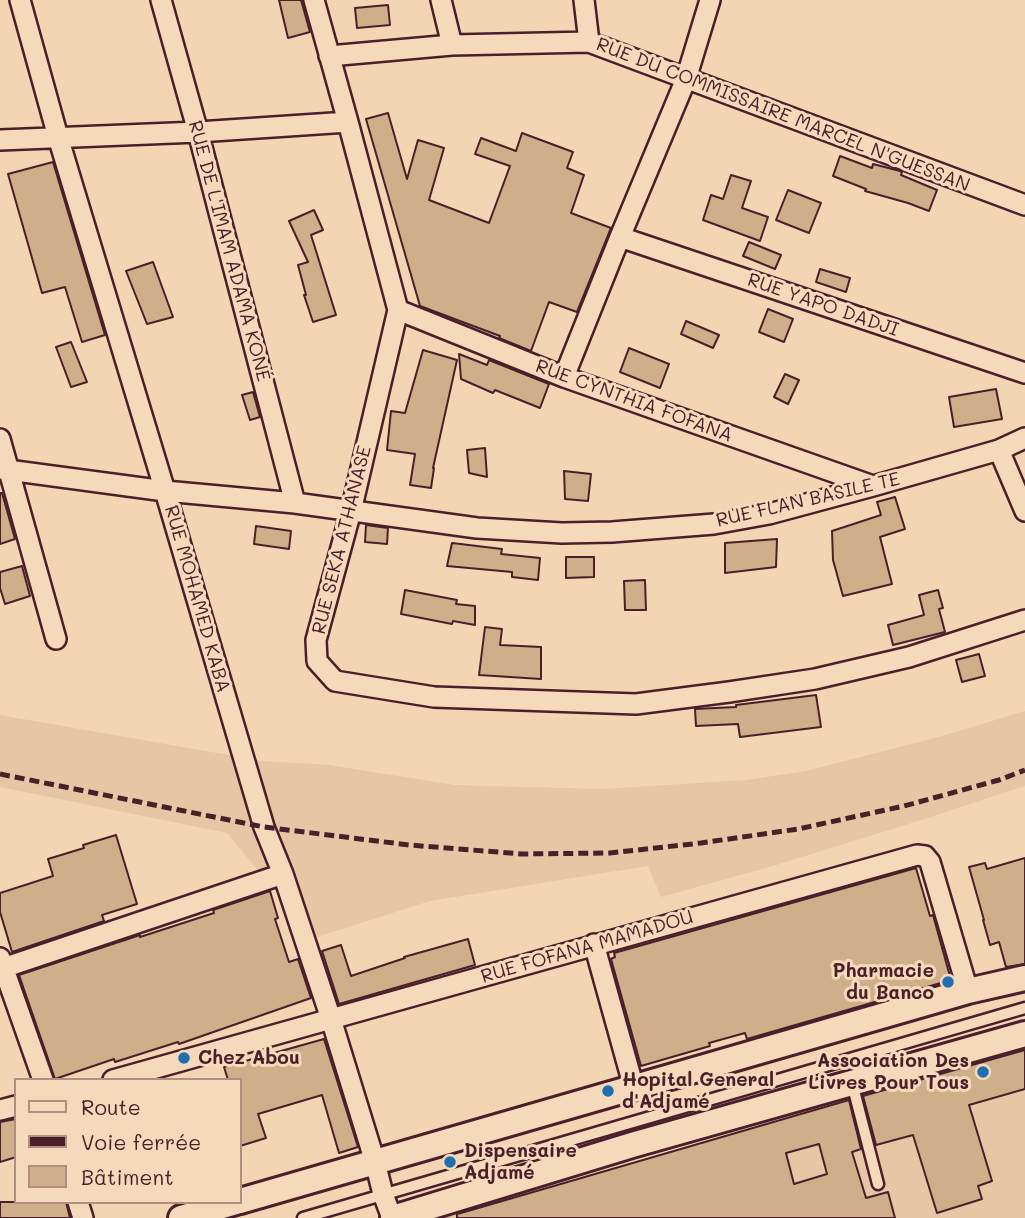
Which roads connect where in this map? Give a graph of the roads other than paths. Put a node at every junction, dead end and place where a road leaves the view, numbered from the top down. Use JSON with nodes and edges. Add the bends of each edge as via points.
{"nodes":[{"id":1,"x":20,"y":0,"type":"edge"},
{"id":2,"x":160,"y":0,"type":"edge"},
{"id":3,"x":314,"y":0,"type":"edge"},
{"id":4,"x":441,"y":0,"type":"edge"},
{"id":5,"x":584,"y":0,"type":"edge"},
{"id":6,"x":710,"y":0,"type":"edge"},
{"id":7,"x":589,"y":42,"type":"junction"},
{"id":8,"x":452,"y":45,"type":"junction"},
{"id":9,"x":329,"y":55,"type":"junction"},
{"id":10,"x":686,"y":79,"type":"junction"},
{"id":11,"x":348,"y":122,"type":"junction"},
{"id":12,"x":198,"y":132,"type":"junction"},
{"id":13,"x":58,"y":137,"type":"junction"},
{"id":14,"x":0,"y":140,"type":"edge"},
{"id":15,"x":1025,"y":205,"type":"edge"},
{"id":16,"x":620,"y":237,"type":"junction"},
{"id":17,"x":398,"y":310,"type":"junction"},
{"id":18,"x":1025,"y":373,"type":"edge"},
{"id":19,"x":564,"y":377,"type":"junction"},
{"id":20,"x":1025,"y":438,"type":"edge"},
{"id":21,"x":0,"y":439,"type":"edge"},
{"id":22,"x":999,"y":450,"type":"junction"},
{"id":23,"x":4,"y":470,"type":"edge"},
{"id":24,"x":873,"y":486,"type":"junction"},
{"id":25,"x":165,"y":491,"type":"junction"},
{"id":26,"x":295,"y":503,"type":"junction"},
{"id":27,"x":351,"y":511,"type":"junction"},
{"id":28,"x":1025,"y":511,"type":"edge"},
{"id":29,"x":1025,"y":620,"type":"edge"},
{"id":30,"x":55,"y":639,"type":"dead end"},
{"id":31,"x":283,"y":874,"type":"junction"},
{"id":32,"x":594,"y":944,"type":"junction"},
{"id":33,"x":1,"y":964,"type":"edge"},
{"id":34,"x":1025,"y":978,"type":"edge"},
{"id":35,"x":968,"y":992,"type":"junction"},
{"id":36,"x":1025,"y":1008,"type":"edge"},
{"id":37,"x":331,"y":1019,"type":"junction"},
{"id":38,"x":1025,"y":1034,"type":"edge"},
{"id":39,"x":42,"y":1078,"type":"edge"},
{"id":40,"x":120,"y":1078,"type":"edge"},
{"id":41,"x":852,"y":1083,"type":"junction"},
{"id":42,"x":634,"y":1088,"type":"junction"},
{"id":43,"x":375,"y":1162,"type":"junction"},
{"id":44,"x":878,"y":1184,"type":"dead end"},
{"id":45,"x":383,"y":1194,"type":"junction"},
{"id":46,"x":242,"y":1201,"type":"edge"},
{"id":47,"x":231,"y":1204,"type":"edge"},
{"id":48,"x":181,"y":1218,"type":"edge"},
{"id":49,"x":303,"y":1218,"type":"edge"},
{"id":50,"x":393,"y":1218,"type":"edge"}],
"edges":[{"from":1,"to":13,"type":"street","name":"RUE MOHAMED KABA"},
{"from":2,"to":12,"type":"street","name":"RUE DE L'IMAM ADAMA KONÉ"},
{"from":3,"to":9,"type":"street","name":"RUE SEKA ATHANASE"},
{"from":4,"to":8,"type":"street"},
{"from":5,"to":7,"type":"street"},
{"from":6,"to":10,"type":"street"},
{"from":7,"to":8,"type":"street","name":"RUE DU COMMISSAIRE MARCEL N'GUESSAN"},
{"from":7,"to":10,"type":"street","name":"RUE DU COMMISSAIRE MARCEL N'GUESSAN"},
{"from":8,"to":9,"type":"street","name":"RUE DU COMMISSAIRE MARCEL N'GUESSAN"},
{"from":9,"to":11,"type":"street","name":"RUE SEKA ATHANASE"},
{"from":10,"to":15,"type":"street","name":"RUE DU COMMISSAIRE MARCEL N'GUESSAN"},
{"from":10,"to":16,"type":"street"},
{"from":11,"to":12,"type":"street"},
{"from":11,"to":17,"type":"street","name":"RUE SEKA ATHANASE"},
{"from":12,"to":13,"type":"street"},
{"from":12,"to":26,"type":"street","name":"RUE DE L'IMAM ADAMA KONÉ"},
{"from":13,"to":14,"type":"street"},
{"from":13,"to":25,"type":"street","name":"RUE MOHAMED KABA"},
{"from":16,"to":18,"type":"street","name":"RUE YAPO DADJI"},
{"from":16,"to":19,"type":"street"},
{"from":17,"to":19,"type":"street","name":"RUE CYNTHIA FOFANA"},
{"from":17,"to":27,"type":"street","name":"RUE SEKA ATHANASE"},
{"from":19,"to":24,"type":"street","name":"RUE CYNTHIA FOFANA"},
{"from":20,"to":22,"type":"street","name":"RUE FLAN BASILE TE"},
{"from":21,"to":23,"type":"street"},
{"from":22,"to":24,"type":"street","name":"RUE FLAN BASILE TE"},
{"from":22,"to":28,"type":"street"},
{"from":23,"to":25,"type":"street","name":"RUE FLAN BASILE TE"},
{"from":23,"to":30,"type":"street"},
{"from":24,"to":27,"type":"street","name":"RUE FLAN BASILE TE","via":[[714,524],[612,532],[477,528]]},
{"from":25,"to":26,"type":"street","name":"RUE FLAN BASILE TE"},
{"from":25,"to":31,"type":"street","name":"RUE MOHAMED KABA","via":[[264,827]]},
{"from":26,"to":27,"type":"street","name":"RUE FLAN BASILE TE"},
{"from":27,"to":29,"type":"street","name":"RUE SEKA ATHANASE","via":[[316,640],[317,661],[335,681],[347,683],[435,697],[636,704],[815,679],[909,657]]},
{"from":31,"to":33,"type":"street"},
{"from":31,"to":37,"type":"street","name":"RUE MOHAMED KABA"},
{"from":32,"to":35,"type":"street","name":"RUE FOFANA MAMADOU","via":[[925,856]]},
{"from":32,"to":37,"type":"street","name":"RUE FOFANA MAMADOU"},
{"from":32,"to":42,"type":"street"},
{"from":33,"to":39,"type":"street"},
{"from":34,"to":35,"type":"street"},
{"from":35,"to":42,"type":"street"},
{"from":36,"to":45,"type":"lane"},
{"from":37,"to":40,"type":"street","name":"RUE FOFANA MAMADOU"},
{"from":37,"to":43,"type":"street","name":"RUE MOHAMED KABA"},
{"from":38,"to":41,"type":"street"},
{"from":41,"to":44,"type":"lane"},
{"from":41,"to":50,"type":"street"},
{"from":42,"to":43,"type":"street"},
{"from":43,"to":45,"type":"street","name":"RUE MOHAMED KABA"},
{"from":43,"to":46,"type":"street"},
{"from":45,"to":49,"type":"lane"},
{"from":45,"to":50,"type":"street","name":"RUE MOHAMED KABA"},
{"from":47,"to":48,"type":"street"}]}
